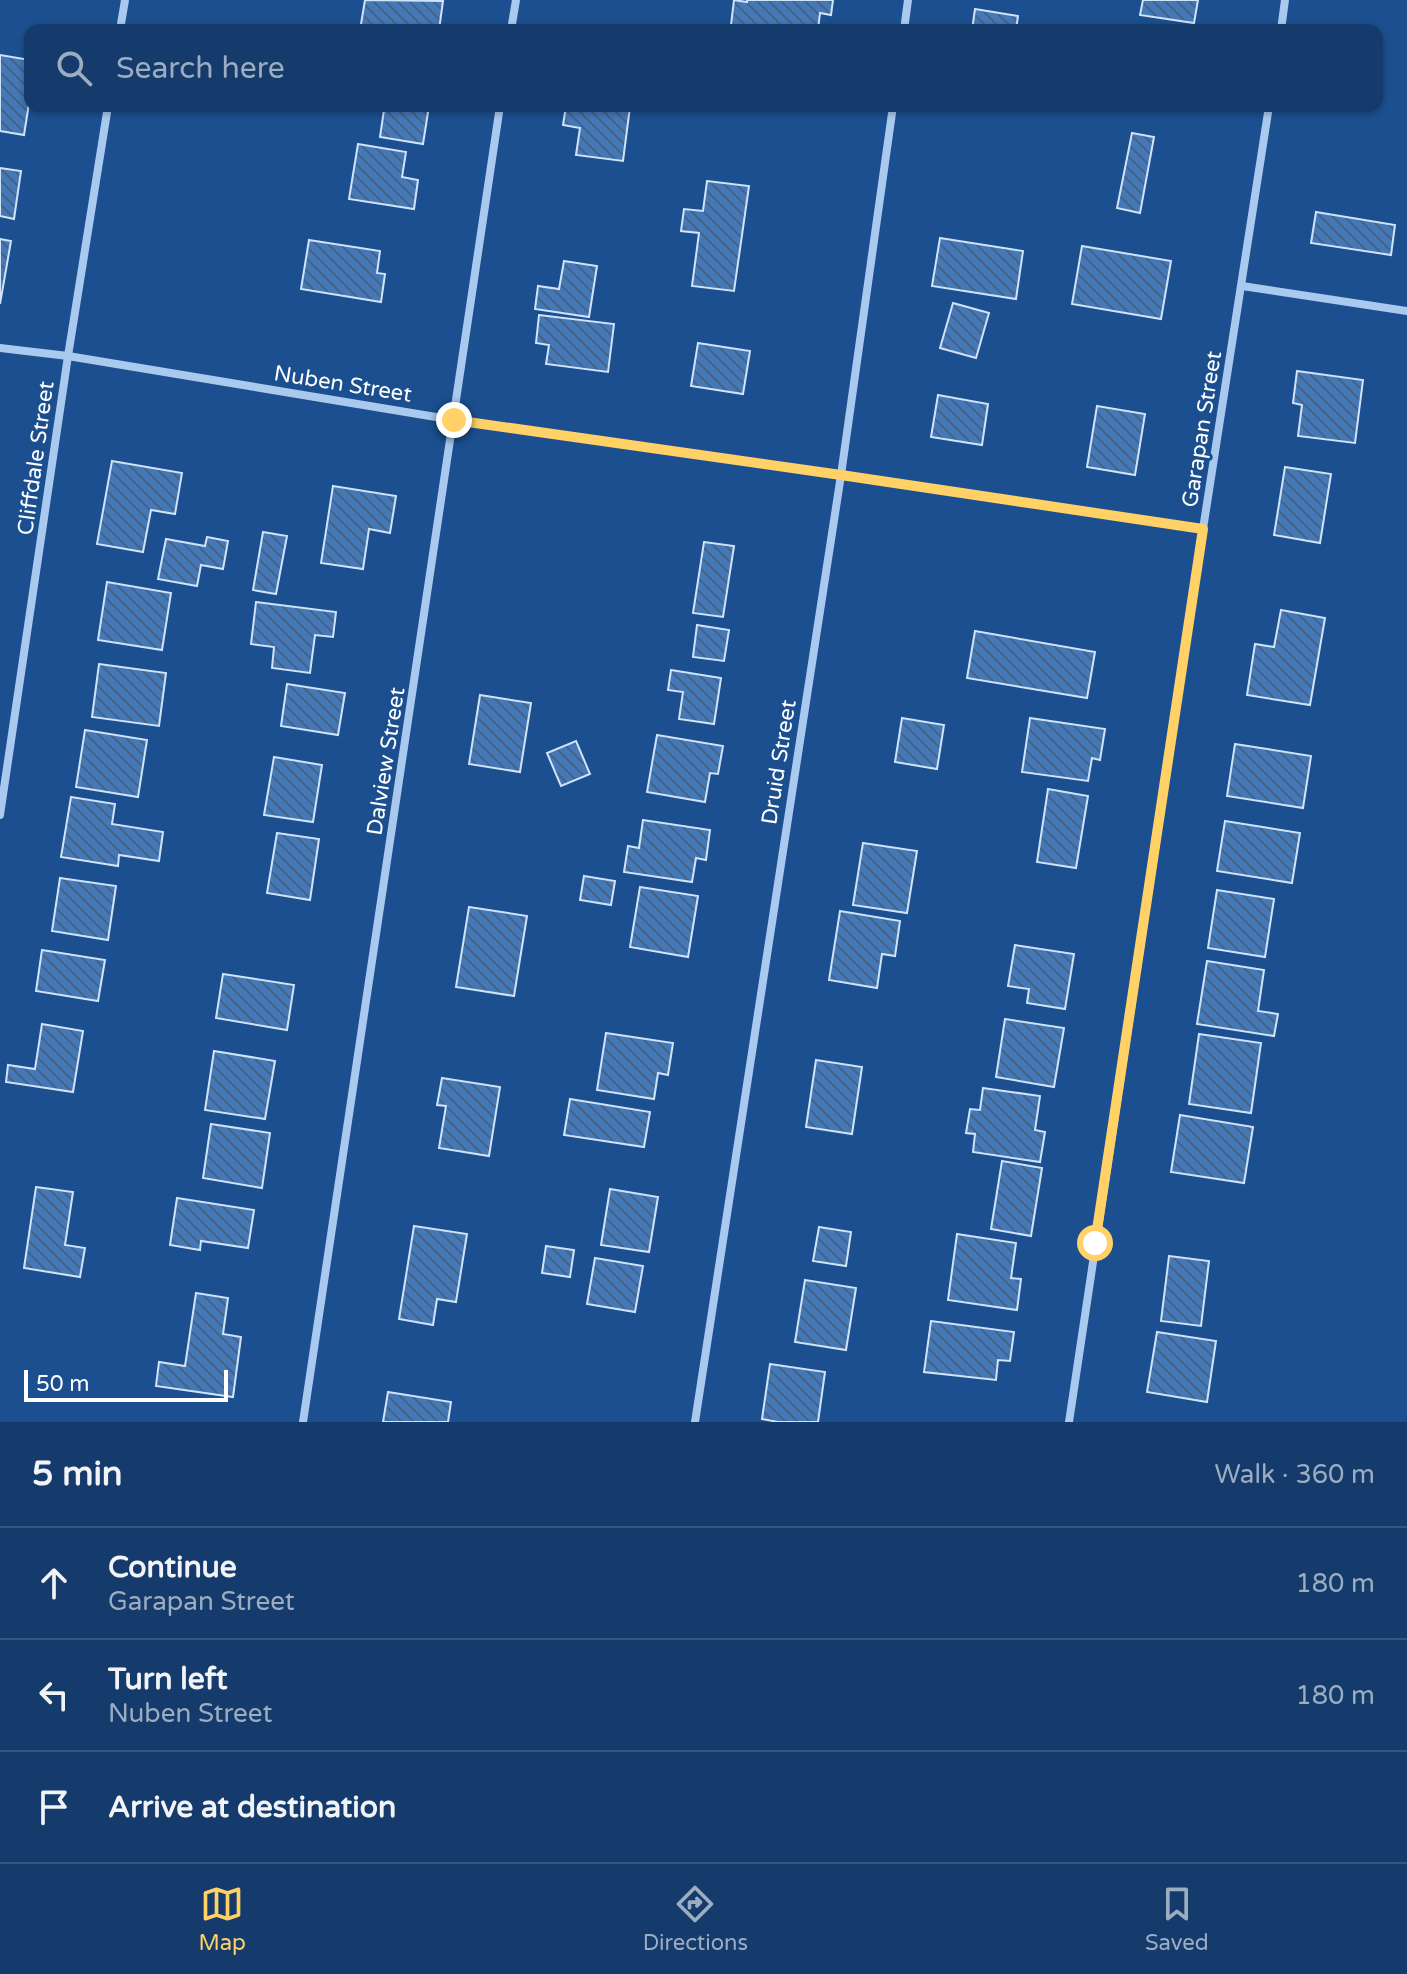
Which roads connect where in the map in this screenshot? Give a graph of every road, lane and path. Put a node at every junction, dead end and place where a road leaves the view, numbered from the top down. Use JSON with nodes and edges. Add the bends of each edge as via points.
{"nodes":[{"id":1,"x":125,"y":0,"type":"edge"},
{"id":2,"x":516,"y":0,"type":"edge"},
{"id":3,"x":908,"y":0,"type":"edge"},
{"id":4,"x":1285,"y":0,"type":"edge"},
{"id":5,"x":121,"y":24,"type":"edge"},
{"id":6,"x":512,"y":24,"type":"edge"},
{"id":7,"x":905,"y":24,"type":"edge"},
{"id":8,"x":1282,"y":24,"type":"edge"},
{"id":9,"x":107,"y":112,"type":"edge"},
{"id":10,"x":499,"y":112,"type":"edge"},
{"id":11,"x":892,"y":112,"type":"edge"},
{"id":12,"x":1268,"y":112,"type":"edge"},
{"id":13,"x":1242,"y":286,"type":"junction"},
{"id":14,"x":1407,"y":311,"type":"edge"},
{"id":15,"x":0,"y":348,"type":"edge"},
{"id":16,"x":68,"y":356,"type":"junction"},
{"id":17,"x":454,"y":420,"type":"junction"},
{"id":18,"x":841,"y":475,"type":"junction"},
{"id":19,"x":1203,"y":529,"type":"junction"},
{"id":20,"x":0,"y":815,"type":"edge"},
{"id":21,"x":303,"y":1422,"type":"edge"},
{"id":22,"x":695,"y":1422,"type":"edge"},
{"id":23,"x":1069,"y":1422,"type":"edge"}],
"edges":[{"from":1,"to":5,"type":"street"},
{"from":2,"to":6,"type":"street"},
{"from":3,"to":7,"type":"street"},
{"from":4,"to":8,"type":"street"},
{"from":9,"to":16,"type":"street","name":"Cliffdale Street"},
{"from":10,"to":17,"type":"street","name":"Dalview Street"},
{"from":11,"to":18,"type":"street","name":"Druid Street"},
{"from":12,"to":13,"type":"street","name":"Garapan Street"},
{"from":13,"to":14,"type":"street"},
{"from":13,"to":19,"type":"street","name":"Garapan Street"},
{"from":15,"to":16,"type":"street","name":"Nuben Street"},
{"from":16,"to":17,"type":"street","name":"Nuben Street"},
{"from":16,"to":20,"type":"street","name":"Cliffdale Street"},
{"from":17,"to":18,"type":"street","name":"Nuben Street"},
{"from":17,"to":21,"type":"street","name":"Dalview Street"},
{"from":18,"to":19,"type":"street","name":"Nuben Street"},
{"from":18,"to":22,"type":"street","name":"Druid Street"},
{"from":19,"to":23,"type":"street","name":"Garapan Street"}]}
